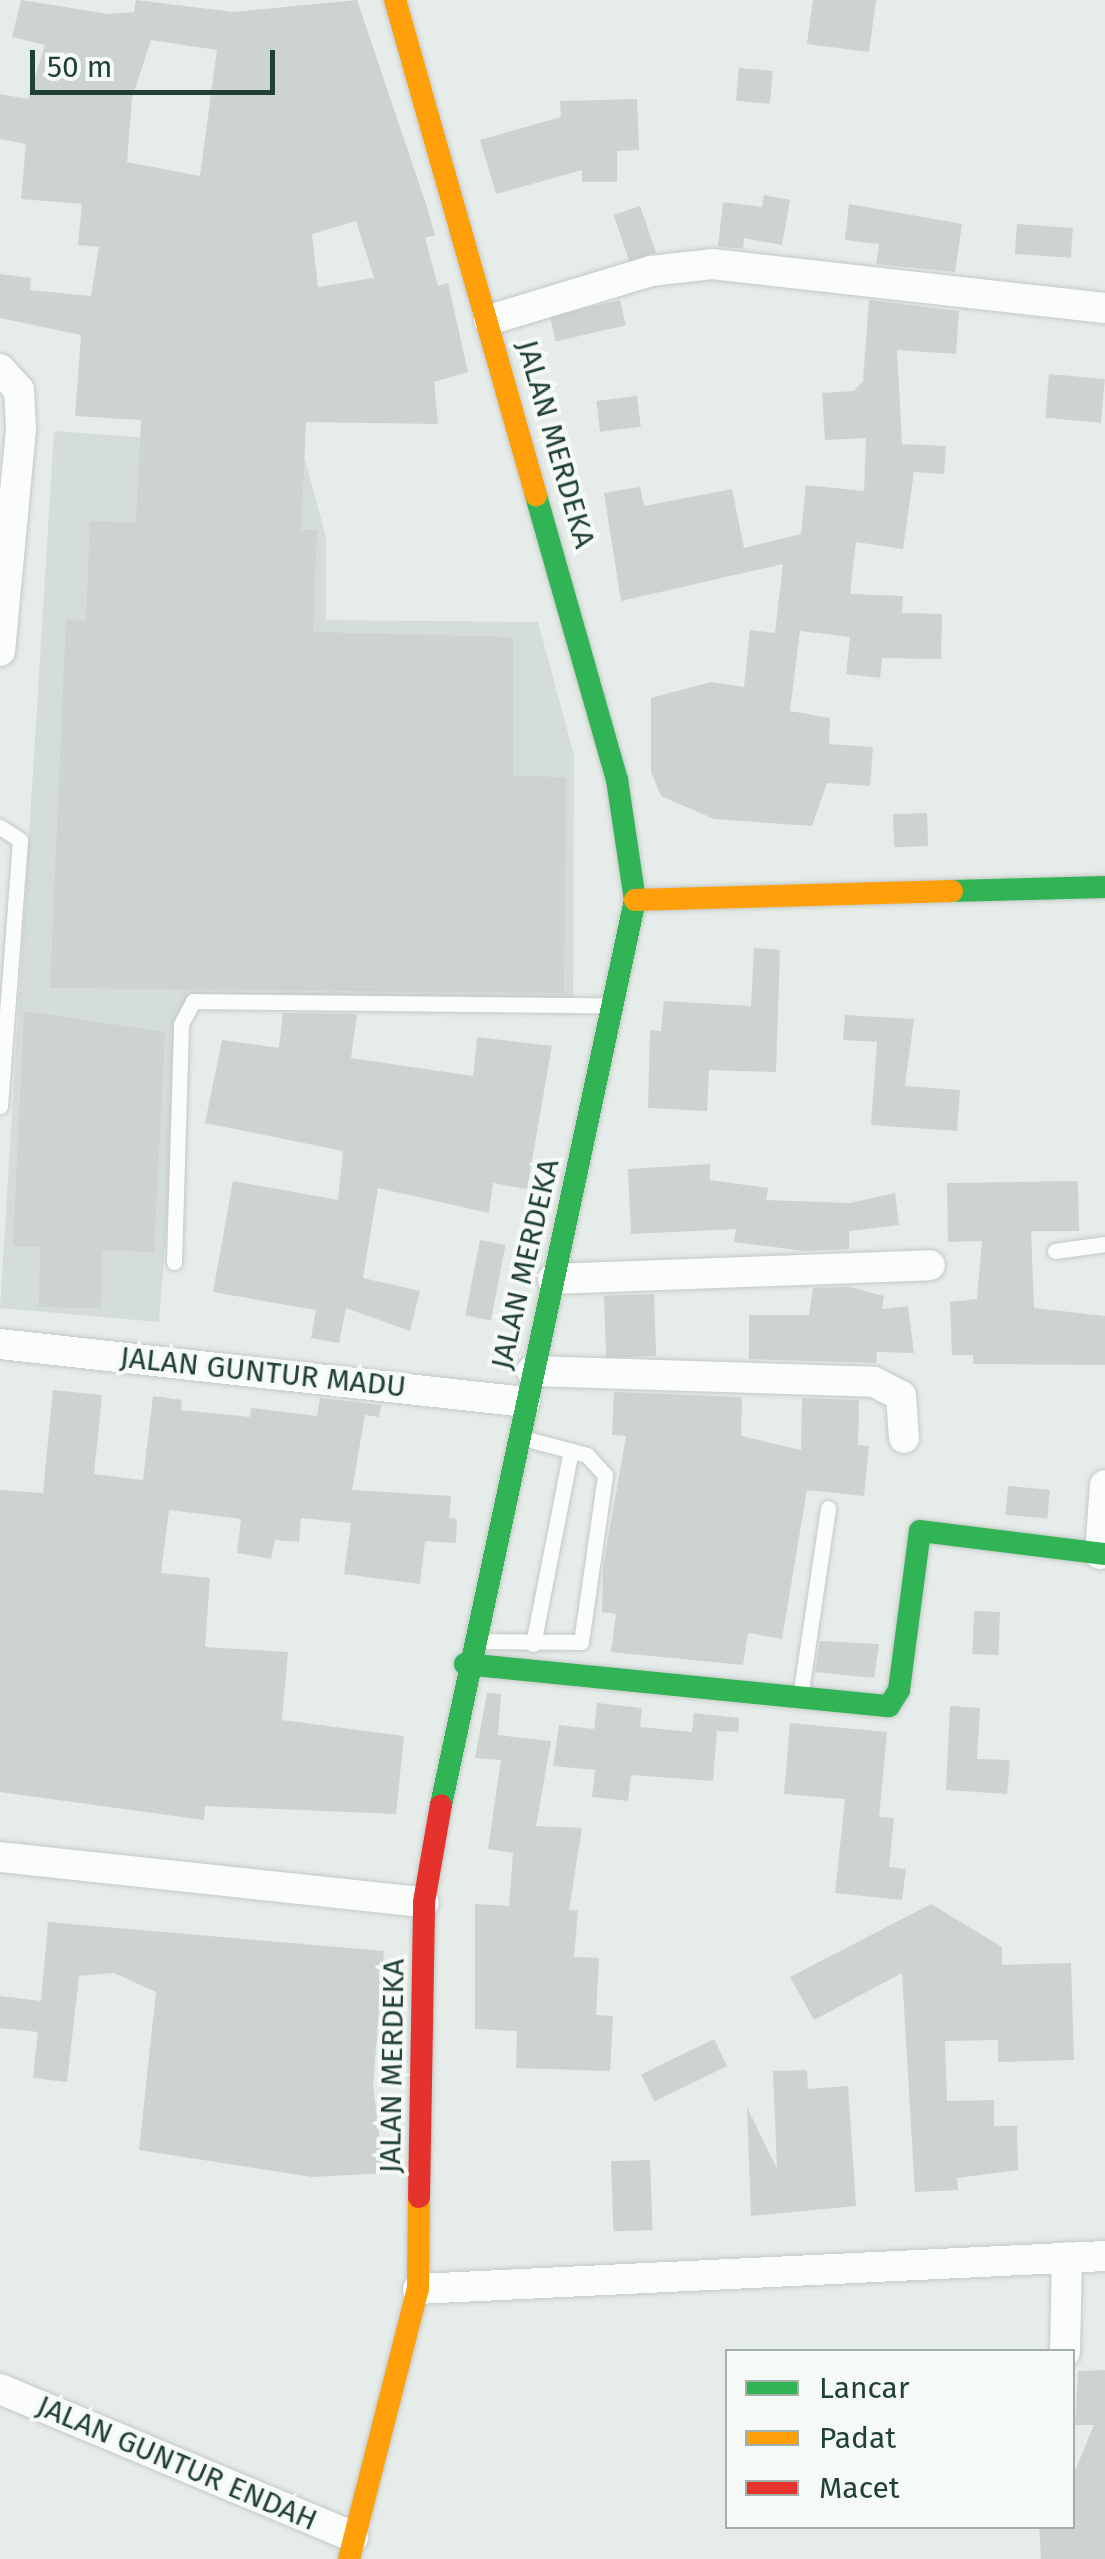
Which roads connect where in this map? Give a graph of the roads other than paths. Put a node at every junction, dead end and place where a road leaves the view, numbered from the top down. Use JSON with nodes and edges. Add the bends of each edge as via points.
{"nodes":[{"id":1,"x":396,"y":0,"type":"edge"},
{"id":2,"x":1105,"y":308,"type":"edge"},
{"id":3,"x":488,"y":320,"type":"junction"},
{"id":4,"x":0,"y":369,"type":"edge"},
{"id":5,"x":0,"y":651,"type":"edge"},
{"id":6,"x":0,"y":827,"type":"edge"},
{"id":7,"x":1105,"y":887,"type":"edge"},
{"id":8,"x":635,"y":900,"type":"junction"},
{"id":9,"x":613,"y":1006,"type":"junction"},
{"id":10,"x":0,"y":1106,"type":"edge"},
{"id":11,"x":1105,"y":1244,"type":"edge"},
{"id":12,"x":1055,"y":1252,"type":"dead end"},
{"id":13,"x":174,"y":1262,"type":"dead end"},
{"id":14,"x":930,"y":1265,"type":"dead end"},
{"id":15,"x":552,"y":1279,"type":"junction"},
{"id":16,"x":0,"y":1344,"type":"edge"},
{"id":17,"x":532,"y":1371,"type":"junction"},
{"id":18,"x":525,"y":1402,"type":"junction"},
{"id":19,"x":518,"y":1437,"type":"junction"},
{"id":20,"x":904,"y":1438,"type":"dead end"},
{"id":21,"x":572,"y":1451,"type":"junction"},
{"id":22,"x":1105,"y":1485,"type":"edge"},
{"id":23,"x":828,"y":1508,"type":"dead end"},
{"id":24,"x":1102,"y":1554,"type":"edge"},
{"id":25,"x":533,"y":1644,"type":"junction"},
{"id":26,"x":467,"y":1652,"type":"junction"},
{"id":27,"x":800,"y":1700,"type":"junction"},
{"id":28,"x":0,"y":1857,"type":"edge"},
{"id":29,"x":424,"y":1902,"type":"junction"},
{"id":30,"x":1105,"y":2256,"type":"edge"},
{"id":31,"x":1067,"y":2258,"type":"junction"},
{"id":32,"x":418,"y":2289,"type":"junction"},
{"id":33,"x":1065,"y":2349,"type":"edge"},
{"id":34,"x":0,"y":2389,"type":"edge"},
{"id":35,"x":351,"y":2548,"type":"edge"}],
"edges":[{"from":1,"to":3,"type":"street","name":"JALAN MERDEKA"},
{"from":2,"to":3,"type":"street","via":[[712,264],[652,270]]},
{"from":3,"to":8,"type":"street","name":"JALAN MERDEKA","via":[[617,780]]},
{"from":4,"to":5,"type":"street","via":[[19,390],[20,429]]},
{"from":6,"to":10,"type":"lane","via":[[20,840]]},
{"from":7,"to":8,"type":"street"},
{"from":8,"to":9,"type":"street","name":"JALAN MERDEKA"},
{"from":9,"to":13,"type":"lane","via":[[193,1001],[182,1024]]},
{"from":9,"to":15,"type":"street","name":"JALAN MERDEKA"},
{"from":11,"to":12,"type":"lane"},
{"from":14,"to":15,"type":"street"},
{"from":15,"to":17,"type":"street","name":"JALAN MERDEKA"},
{"from":16,"to":18,"type":"street","name":"JALAN GUNTUR MADU"},
{"from":17,"to":18,"type":"street","name":"JALAN MERDEKA"},
{"from":17,"to":20,"type":"street","via":[[874,1382],[901,1396]]},
{"from":18,"to":19,"type":"street","name":"JALAN MERDEKA"},
{"from":19,"to":21,"type":"lane"},
{"from":19,"to":26,"type":"street","name":"JALAN MERDEKA"},
{"from":21,"to":25,"type":"lane"},
{"from":21,"to":25,"type":"lane","via":[[598,1460],[604,1475],[582,1642]]},
{"from":22,"to":24,"type":"street"},
{"from":23,"to":27,"type":"lane"},
{"from":24,"to":27,"type":"street","via":[[920,1530],[894,1702]]},
{"from":25,"to":26,"type":"lane"},
{"from":26,"to":27,"type":"street"},
{"from":26,"to":29,"type":"street","name":"JALAN MERDEKA"},
{"from":28,"to":29,"type":"street"},
{"from":29,"to":32,"type":"street","name":"JALAN MERDEKA"},
{"from":30,"to":31,"type":"street"},
{"from":31,"to":32,"type":"street"},
{"from":31,"to":33,"type":"street"},
{"from":32,"to":35,"type":"street","name":"JALAN MERDEKA"},
{"from":34,"to":35,"type":"street","name":"JALAN GUNTUR ENDAH"}]}
